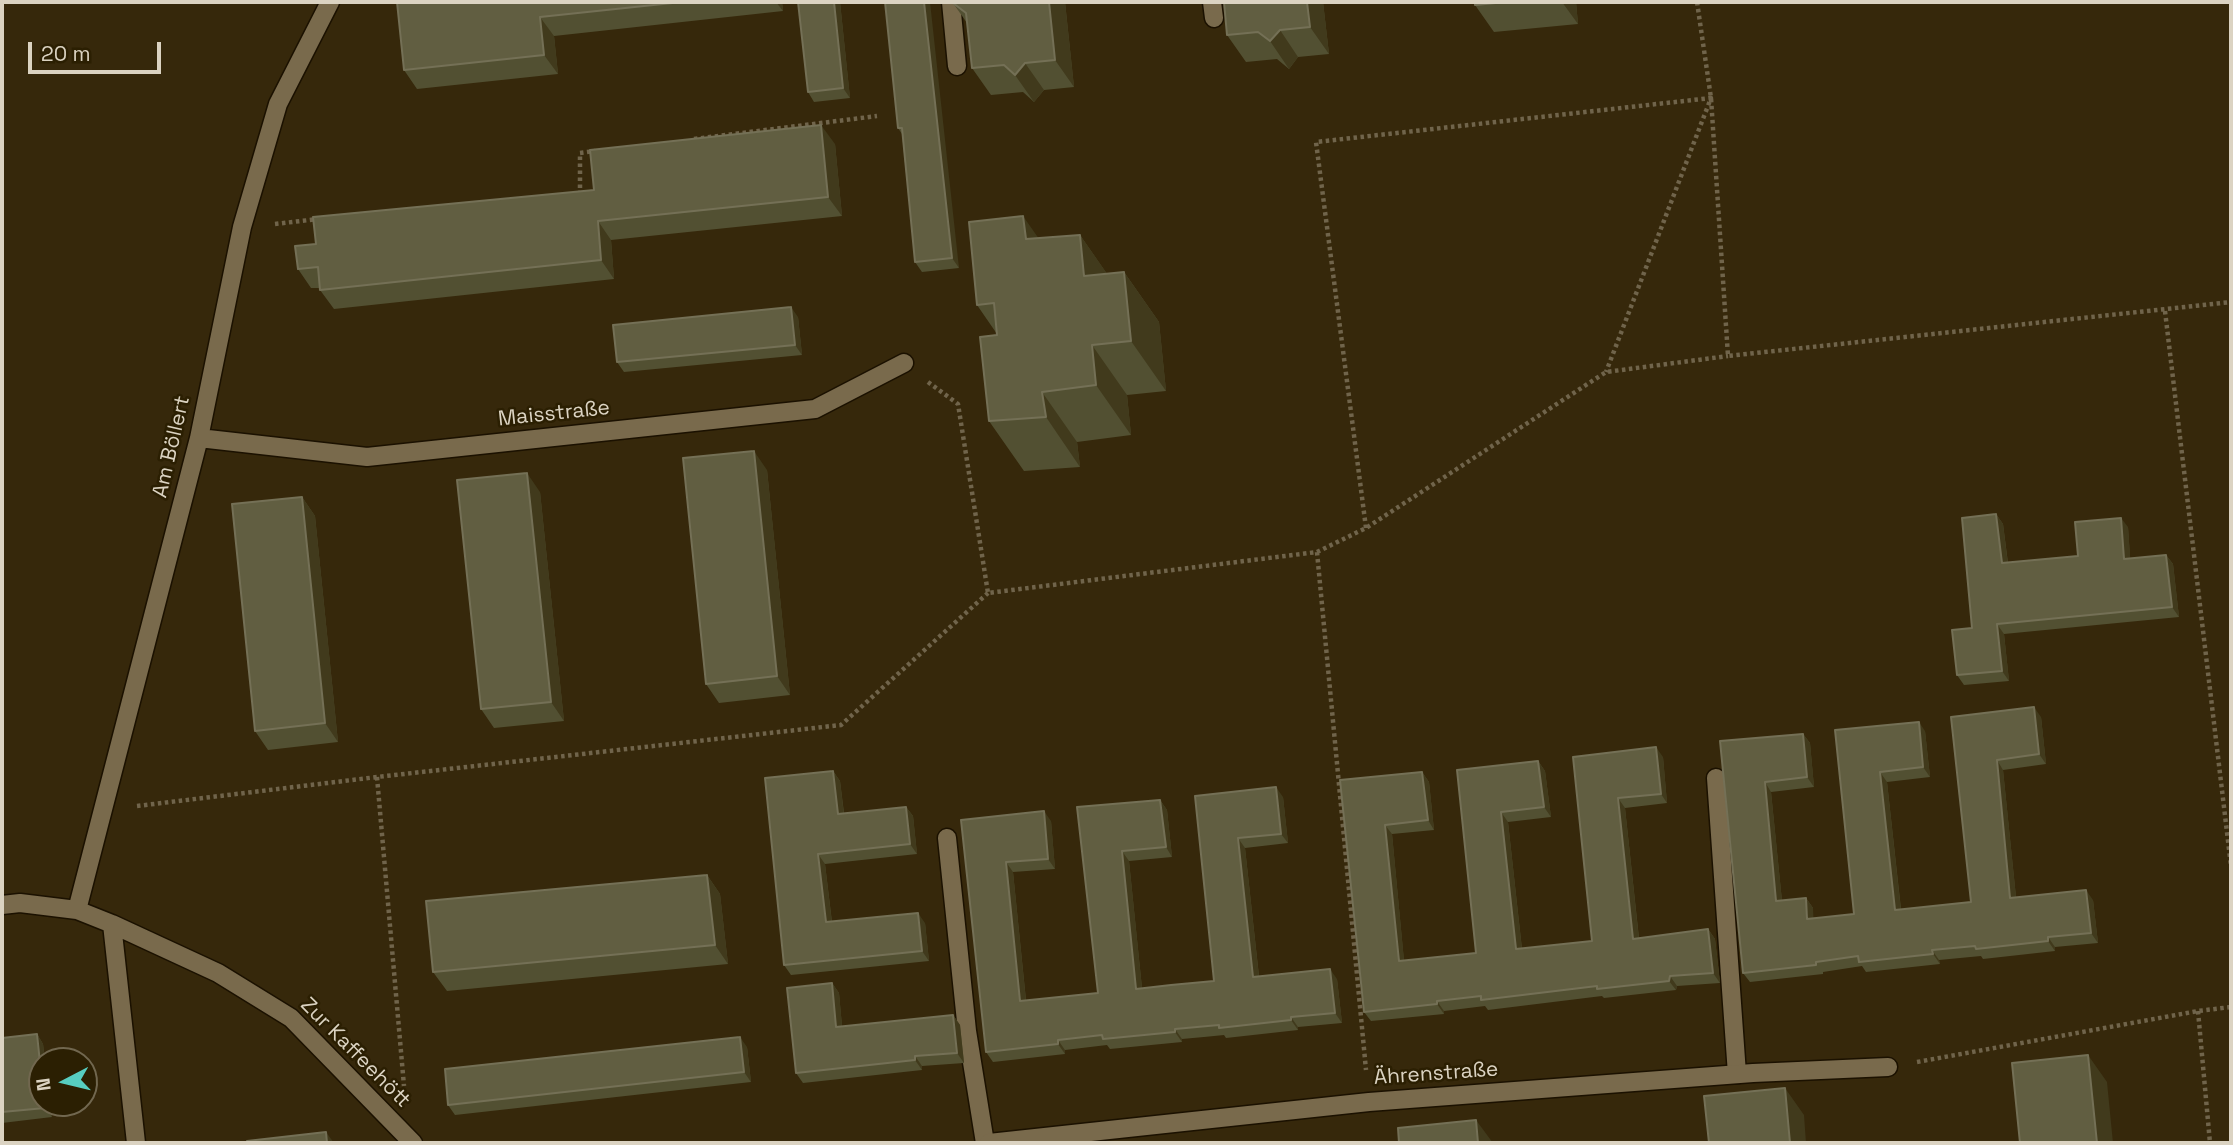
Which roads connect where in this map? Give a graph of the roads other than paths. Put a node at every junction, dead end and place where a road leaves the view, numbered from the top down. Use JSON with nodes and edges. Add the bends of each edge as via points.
{"nodes":[{"id":1,"x":330,"y":2,"type":"edge"},
{"id":2,"x":951,"y":2,"type":"edge"},
{"id":3,"x":957,"y":66,"type":"dead end"},
{"id":4,"x":904,"y":363,"type":"road end"},
{"id":5,"x":199,"y":438,"type":"junction"},
{"id":6,"x":1716,"y":778,"type":"dead end"},
{"id":7,"x":947,"y":838,"type":"dead end"},
{"id":8,"x":2,"y":905,"type":"edge"},
{"id":9,"x":77,"y":910,"type":"junction"},
{"id":10,"x":112,"y":924,"type":"junction"},
{"id":11,"x":1888,"y":1068,"type":"road end"},
{"id":12,"x":1737,"y":1074,"type":"junction"},
{"id":13,"x":411,"y":1141,"type":"edge"},
{"id":14,"x":136,"y":1143,"type":"edge"},
{"id":15,"x":987,"y":1143,"type":"edge"}],
"edges":[{"from":1,"to":5,"type":"street","name":"Am Böllert","via":[[278,104],[242,227]]},
{"from":2,"to":3,"type":"street"},
{"from":4,"to":5,"type":"street","name":"Maisstraße","via":[[815,409],[380,456]]},
{"from":5,"to":9,"type":"street","name":"Am Böllert"},
{"from":6,"to":12,"type":"street"},
{"from":7,"to":15,"type":"street","via":[[967,1031]]},
{"from":8,"to":9,"type":"street","name":"Zur Kaffeehött"},
{"from":9,"to":10,"type":"street","name":"Zur Kaffeehött"},
{"from":10,"to":13,"type":"street","name":"Zur Kaffeehött","via":[[218,973],[291,1018]]},
{"from":10,"to":14,"type":"street"},
{"from":11,"to":12,"type":"street","name":"Ährenstraße"},
{"from":12,"to":15,"type":"street","name":"Ährenstraße","via":[[1369,1102]]}]}
